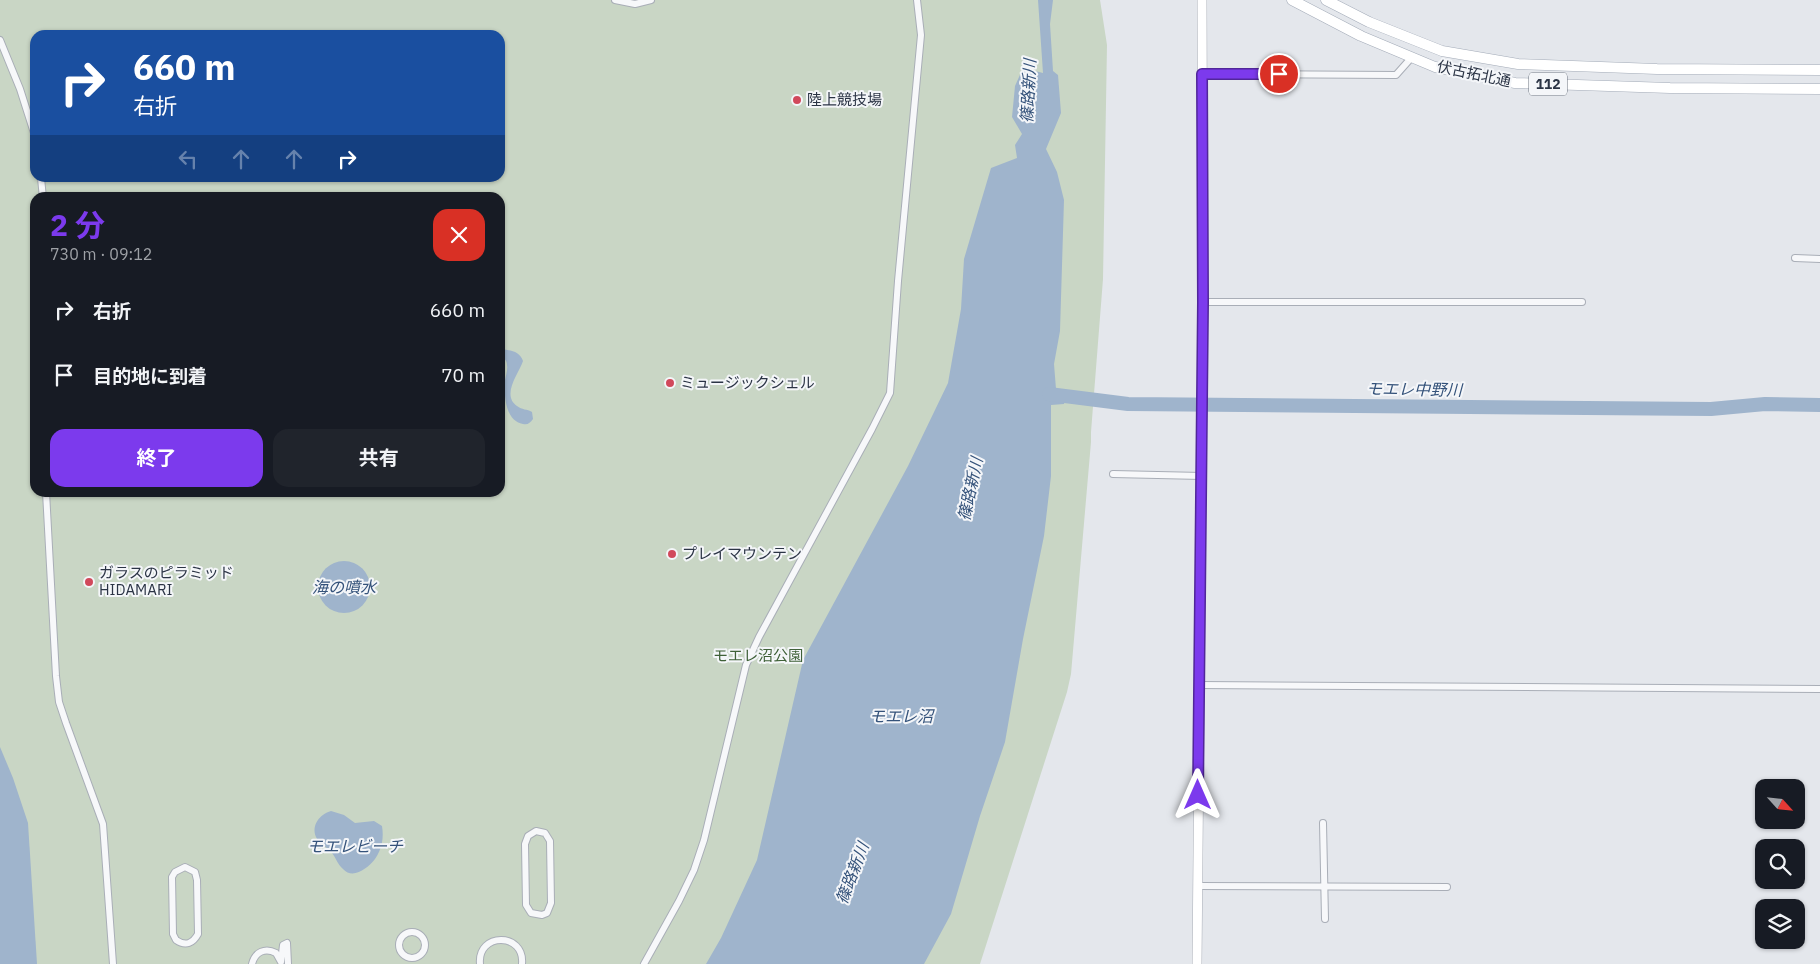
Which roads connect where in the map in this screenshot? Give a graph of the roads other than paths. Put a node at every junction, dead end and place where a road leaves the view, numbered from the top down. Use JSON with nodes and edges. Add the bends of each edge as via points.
{"nodes":[{"id":1,"x":615,"y":0,"type":"edge"},
{"id":2,"x":651,"y":0,"type":"edge"},
{"id":3,"x":917,"y":0,"type":"edge"},
{"id":4,"x":1202,"y":0,"type":"edge"},
{"id":5,"x":1292,"y":0,"type":"edge"},
{"id":6,"x":1326,"y":0,"type":"edge"},
{"id":7,"x":0,"y":40,"type":"edge"},
{"id":8,"x":1412,"y":57,"type":"junction"},
{"id":9,"x":1820,"y":70,"type":"edge"},
{"id":10,"x":1202,"y":74,"type":"junction"},
{"id":11,"x":1820,"y":89,"type":"edge"},
{"id":12,"x":30,"y":120,"type":"edge"},
{"id":13,"x":1795,"y":258,"type":"dead end"},
{"id":14,"x":1820,"y":259,"type":"edge"},
{"id":15,"x":1203,"y":302,"type":"junction"},
{"id":16,"x":1582,"y":302,"type":"dead end"},
{"id":17,"x":1113,"y":474,"type":"dead end"},
{"id":18,"x":1202,"y":476,"type":"junction"},
{"id":19,"x":46,"y":497,"type":"edge"},
{"id":20,"x":1199,"y":685,"type":"junction"},
{"id":21,"x":1820,"y":689,"type":"edge"},
{"id":22,"x":1323,"y":823,"type":"dead end"},
{"id":23,"x":525,"y":844,"type":"joint"},
{"id":24,"x":1197,"y":886,"type":"junction"},
{"id":25,"x":1324,"y":886,"type":"junction"},
{"id":26,"x":1447,"y":887,"type":"dead end"},
{"id":27,"x":1325,"y":918,"type":"dead end"},
{"id":28,"x":198,"y":934,"type":"joint"},
{"id":29,"x":409,"y":957,"type":"joint"},
{"id":30,"x":113,"y":964,"type":"edge"},
{"id":31,"x":252,"y":964,"type":"edge"},
{"id":32,"x":288,"y":964,"type":"edge"},
{"id":33,"x":480,"y":964,"type":"edge"},
{"id":34,"x":522,"y":964,"type":"edge"},
{"id":35,"x":644,"y":964,"type":"edge"},
{"id":36,"x":1197,"y":964,"type":"edge"}],
"edges":[{"from":1,"to":2,"type":"street","via":[[635,4]]},
{"from":3,"to":35,"type":"street","via":[[921,35],[890,393],[746,665],[694,870]]},
{"from":4,"to":10,"type":"street"},
{"from":5,"to":8,"type":"main road","name":"伏古拓北通","number":"112","via":[[1361,36]]},
{"from":6,"to":9,"type":"main road","name":"伏古拓北通","number":"112","via":[[1369,22],[1442,51],[1518,64]]},
{"from":7,"to":12,"type":"street"},
{"from":8,"to":10,"type":"street","via":[[1396,75]]},
{"from":8,"to":11,"type":"main road","name":"伏古拓北通","number":"112","via":[[1435,66],[1515,83]]},
{"from":10,"to":15,"type":"street"},
{"from":13,"to":14,"type":"street"},
{"from":15,"to":16,"type":"street"},
{"from":15,"to":18,"type":"street"},
{"from":17,"to":18,"type":"street"},
{"from":18,"to":20,"type":"street"},
{"from":19,"to":30,"type":"street","via":[[56,676],[66,723],[103,824]]},
{"from":20,"to":21,"type":"street"},
{"from":20,"to":24,"type":"street"},
{"from":22,"to":25,"type":"street"},
{"from":23,"to":23,"type":"street","via":[[526,905],[531,913],[542,916],[551,903],[550,841],[545,833],[536,831],[528,836]]},
{"from":24,"to":25,"type":"street"},
{"from":24,"to":36,"type":"street"},
{"from":25,"to":26,"type":"street"},
{"from":25,"to":27,"type":"street"},
{"from":28,"to":28,"type":"street","via":[[195,940],[186,944],[176,940],[173,934],[172,877],[185,867],[194,872],[197,880]]},
{"from":29,"to":29,"type":"street","via":[[420,954],[424,947],[421,936],[414,932],[402,937],[399,944]]},
{"from":31,"to":32,"type":"street","via":[[255,956],[268,950],[276,953],[281,962],[283,945],[287,943]]},
{"from":33,"to":34,"type":"street","via":[[486,946],[496,940],[507,940],[522,955]]}]}
